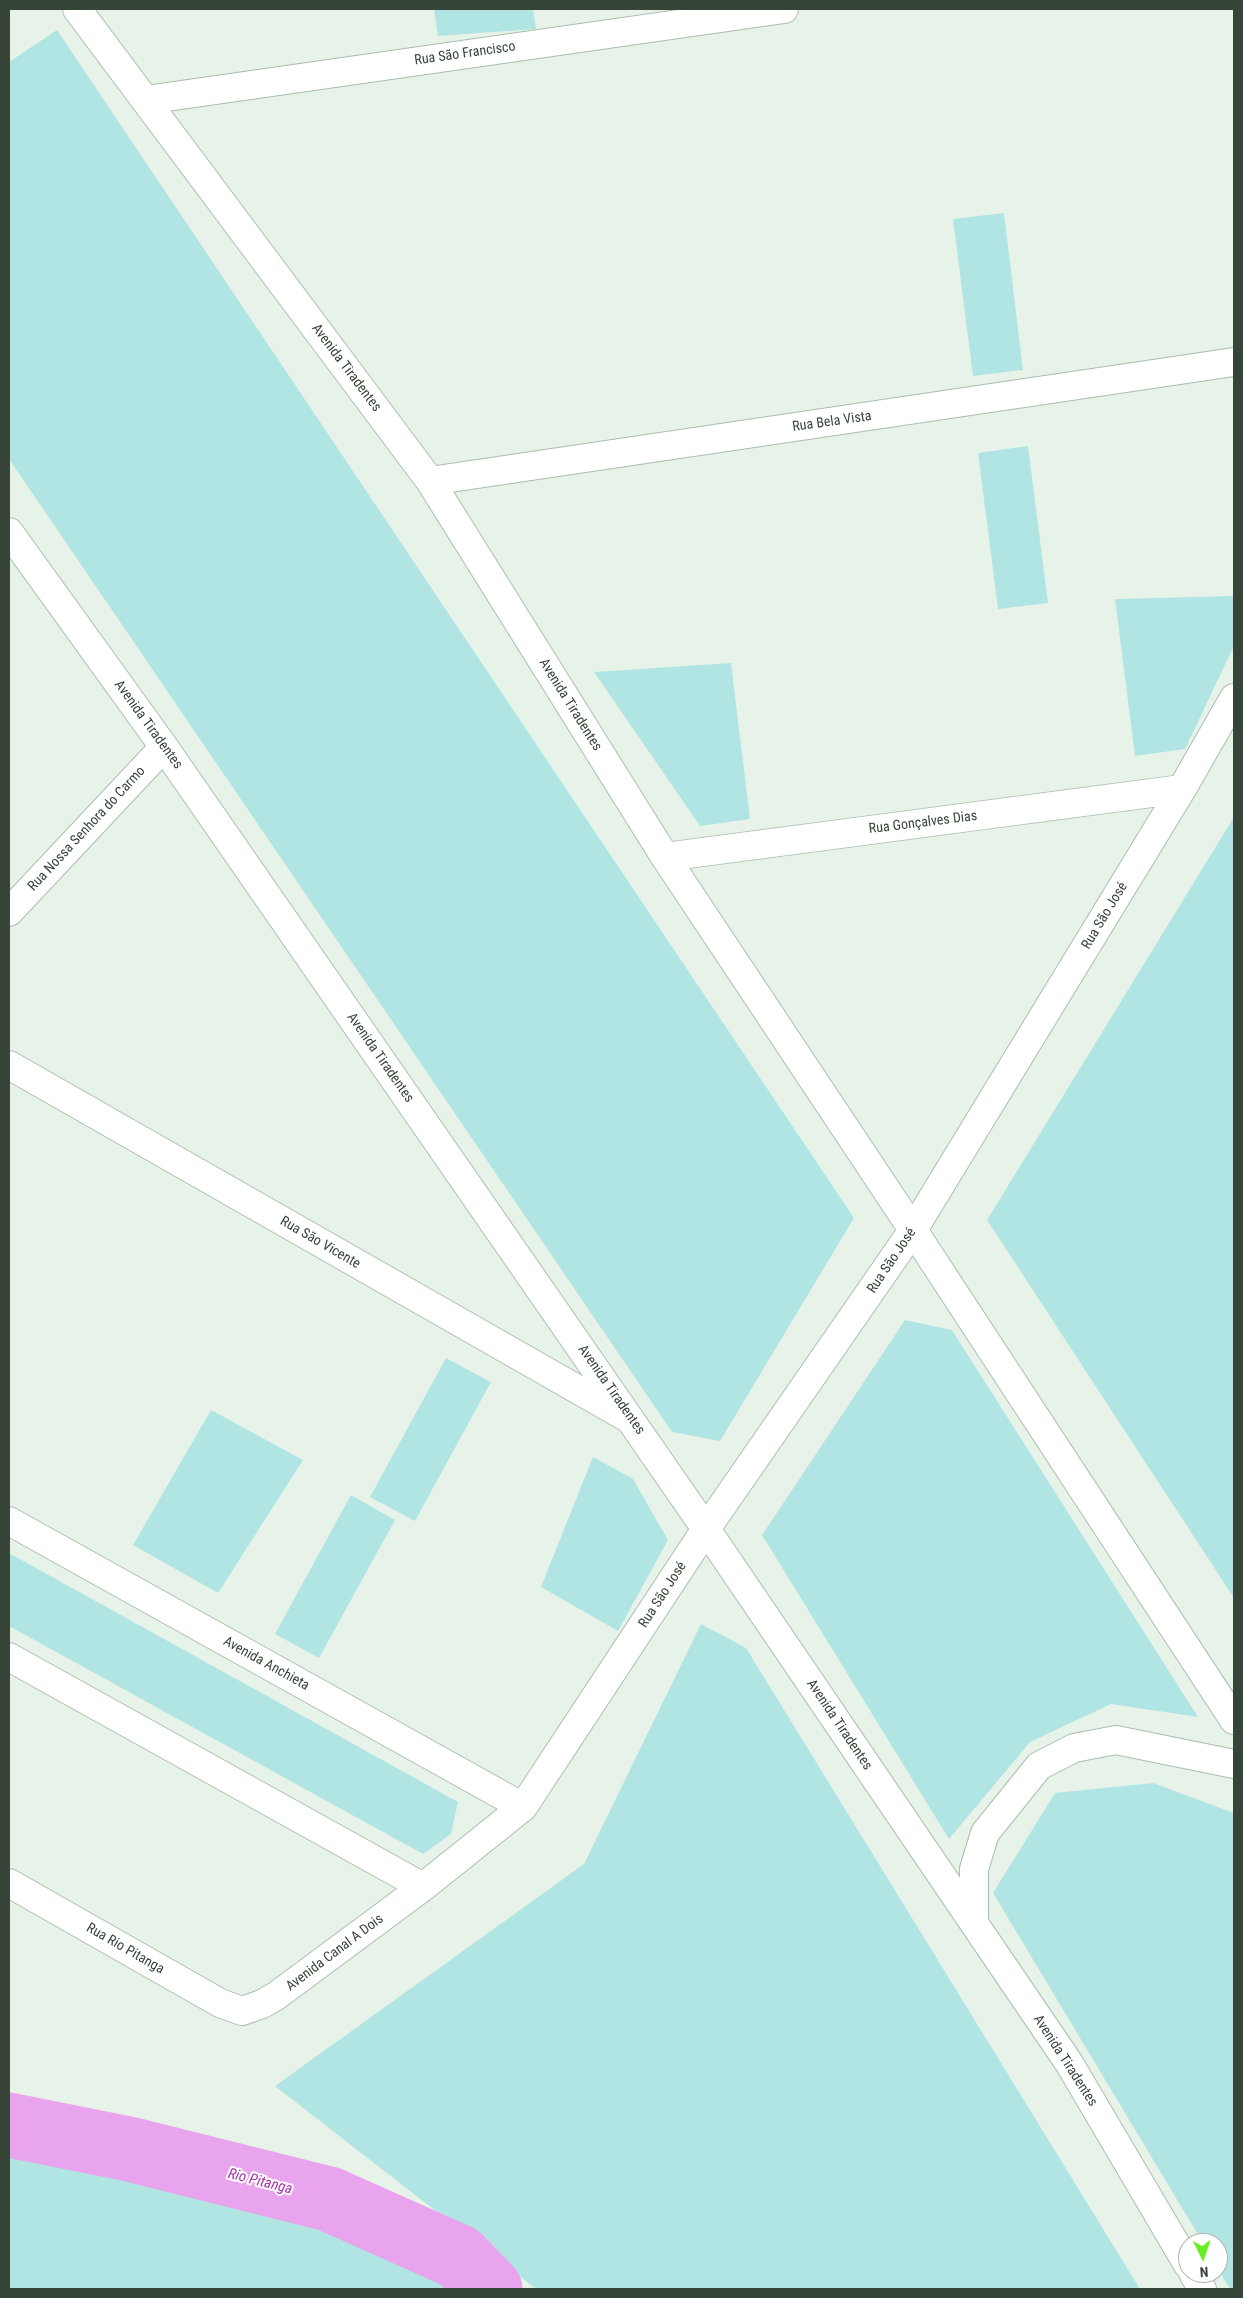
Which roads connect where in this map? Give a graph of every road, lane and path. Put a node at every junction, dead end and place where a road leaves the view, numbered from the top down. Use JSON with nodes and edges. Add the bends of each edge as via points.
{"nodes":[{"id":1,"x":77,"y":9,"type":"edge"},
{"id":2,"x":784,"y":9,"type":"edge"},
{"id":3,"x":146,"y":100,"type":"junction"},
{"id":4,"x":1234,"y":362,"type":"edge"},
{"id":5,"x":430,"y":481,"type":"junction"},
{"id":6,"x":9,"y":532,"type":"edge"},
{"id":7,"x":1234,"y":698,"type":"edge"},
{"id":8,"x":164,"y":747,"type":"junction"},
{"id":9,"x":1182,"y":789,"type":"junction"},
{"id":10,"x":665,"y":856,"type":"junction"},
{"id":11,"x":9,"y":912,"type":"edge"},
{"id":12,"x":9,"y":1065,"type":"edge"},
{"id":13,"x":913,"y":1230,"type":"junction"},
{"id":14,"x":632,"y":1420,"type":"junction"},
{"id":15,"x":9,"y":1522,"type":"edge"},
{"id":16,"x":706,"y":1529,"type":"junction"},
{"id":17,"x":9,"y":1657,"type":"edge"},
{"id":18,"x":1234,"y":1720,"type":"edge"},
{"id":19,"x":1234,"y":1764,"type":"edge"},
{"id":20,"x":523,"y":1807,"type":"junction"},
{"id":21,"x":9,"y":1884,"type":"edge"},
{"id":22,"x":423,"y":1887,"type":"junction"},
{"id":23,"x":974,"y":1924,"type":"junction"},
{"id":24,"x":242,"y":2011,"type":"joint"},
{"id":25,"x":1178,"y":2248,"type":"edge"}],
"edges":[{"from":1,"to":3,"type":"street","name":"Avenida Tiradentes"},
{"from":2,"to":3,"type":"street","name":"Rua São Francisco"},
{"from":3,"to":5,"type":"street","name":"Avenida Tiradentes"},
{"from":4,"to":5,"type":"street","name":"Rua Bela Vista"},
{"from":5,"to":10,"type":"street","name":"Avenida Tiradentes"},
{"from":6,"to":8,"type":"street","name":"Avenida Tiradentes"},
{"from":7,"to":9,"type":"street","name":"Rua São José"},
{"from":8,"to":11,"type":"street","name":"Rua Nossa Senhora do Carmo"},
{"from":8,"to":14,"type":"street","name":"Avenida Tiradentes"},
{"from":9,"to":10,"type":"street","name":"Rua Gonçalves Dias"},
{"from":9,"to":13,"type":"street","name":"Rua São José"},
{"from":10,"to":13,"type":"street","name":"Avenida Tiradentes"},
{"from":12,"to":14,"type":"street","name":"Rua São Vicente"},
{"from":13,"to":16,"type":"street","name":"Rua São José"},
{"from":13,"to":18,"type":"street","name":"Avenida Tiradentes"},
{"from":14,"to":16,"type":"street","name":"Avenida Tiradentes"},
{"from":15,"to":20,"type":"street","name":"Avenida Anchieta"},
{"from":16,"to":20,"type":"street","name":"Rua São José"},
{"from":16,"to":23,"type":"street","name":"Avenida Tiradentes"},
{"from":17,"to":22,"type":"street"},
{"from":19,"to":23,"type":"street","via":[[1116,1740],[1074,1748],[1039,1766],[985,1833],[974,1869]]},
{"from":20,"to":22,"type":"street","name":"Rua São José"},
{"from":21,"to":24,"type":"street","name":"Rua Rio Pitanga","via":[[220,2003]]},
{"from":22,"to":24,"type":"street","name":"Avenida Canal A Dois","via":[[276,1996]]},
{"from":23,"to":25,"type":"street","name":"Avenida Tiradentes","via":[[1069,2063]]}]}
